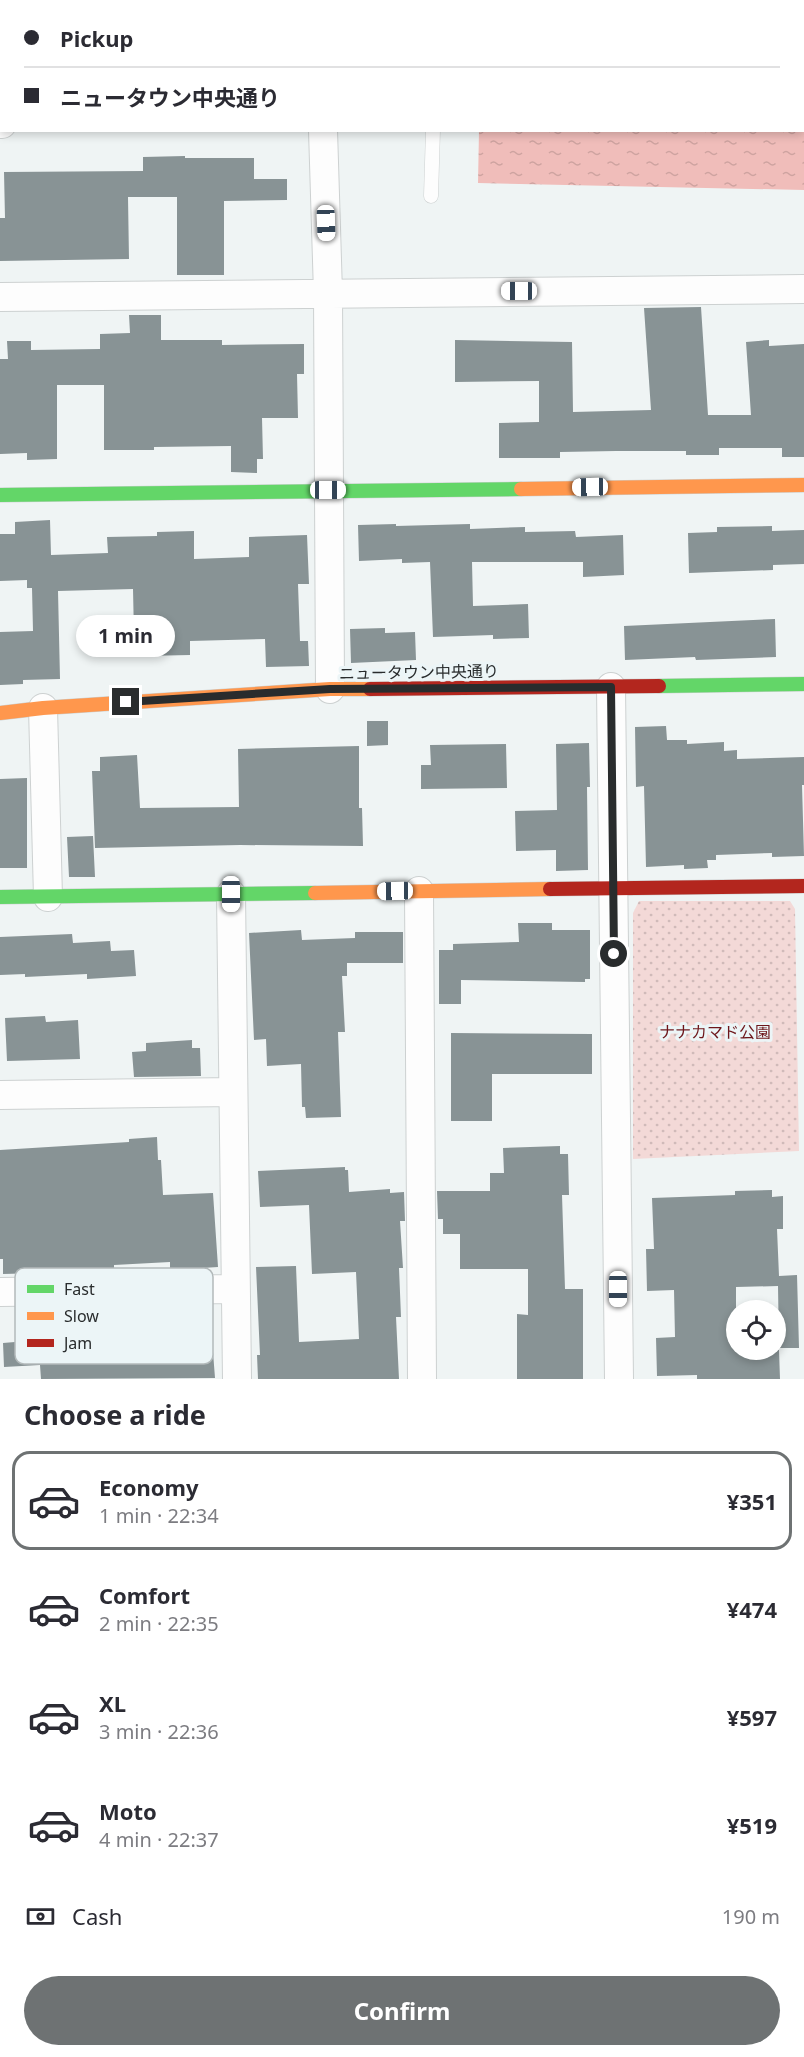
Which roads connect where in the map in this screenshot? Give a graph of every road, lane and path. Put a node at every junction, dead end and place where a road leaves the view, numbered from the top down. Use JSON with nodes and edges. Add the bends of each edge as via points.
{"nodes":[{"id":1,"x":323,"y":132,"type":"edge"},
{"id":2,"x":433,"y":132,"type":"edge"},
{"id":3,"x":431,"y":196,"type":"dead end"},
{"id":4,"x":804,"y":289,"type":"edge"},
{"id":5,"x":328,"y":293,"type":"junction"},
{"id":6,"x":0,"y":297,"type":"edge"},
{"id":7,"x":804,"y":485,"type":"edge"},
{"id":8,"x":328,"y":490,"type":"junction"},
{"id":9,"x":0,"y":495,"type":"edge"},
{"id":10,"x":804,"y":684,"type":"edge"},
{"id":11,"x":611,"y":687,"type":"junction"},
{"id":12,"x":330,"y":689,"type":"junction"},
{"id":13,"x":44,"y":708,"type":"junction"},
{"id":14,"x":0,"y":713,"type":"edge"},
{"id":15,"x":804,"y":886,"type":"edge"},
{"id":16,"x":612,"y":888,"type":"junction"},
{"id":17,"x":418,"y":891,"type":"junction"},
{"id":18,"x":231,"y":894,"type":"junction"},
{"id":19,"x":0,"y":897,"type":"edge"},
{"id":20,"x":48,"y":897,"type":"junction"},
{"id":21,"x":232,"y":1092,"type":"junction"},
{"id":22,"x":0,"y":1095,"type":"edge"},
{"id":23,"x":213,"y":1289,"type":"edge"},
{"id":24,"x":235,"y":1289,"type":"junction"},
{"id":25,"x":0,"y":1292,"type":"edge"},
{"id":26,"x":15,"y":1292,"type":"edge"},
{"id":27,"x":237,"y":1379,"type":"edge"},
{"id":28,"x":422,"y":1379,"type":"edge"},
{"id":29,"x":619,"y":1379,"type":"edge"}],
"edges":[{"from":1,"to":5,"type":"street"},
{"from":2,"to":3,"type":"lane"},
{"from":4,"to":5,"type":"street"},
{"from":5,"to":6,"type":"street"},
{"from":5,"to":8,"type":"street"},
{"from":7,"to":8,"type":"street"},
{"from":8,"to":9,"type":"street"},
{"from":8,"to":12,"type":"street"},
{"from":10,"to":11,"type":"street","name":"ニュータウン中央通り"},
{"from":11,"to":12,"type":"street","name":"ニュータウン中央通り"},
{"from":11,"to":16,"type":"street"},
{"from":12,"to":13,"type":"street","name":"ニュータウン中央通り"},
{"from":13,"to":14,"type":"street","name":"ニュータウン中央通り"},
{"from":13,"to":20,"type":"street"},
{"from":15,"to":16,"type":"street"},
{"from":16,"to":17,"type":"street"},
{"from":16,"to":29,"type":"street"},
{"from":17,"to":18,"type":"street"},
{"from":17,"to":28,"type":"street"},
{"from":18,"to":20,"type":"street"},
{"from":18,"to":21,"type":"street"},
{"from":19,"to":20,"type":"street"},
{"from":21,"to":22,"type":"street"},
{"from":21,"to":24,"type":"street"},
{"from":23,"to":24,"type":"street"},
{"from":24,"to":27,"type":"street"},
{"from":25,"to":26,"type":"street"}]}
